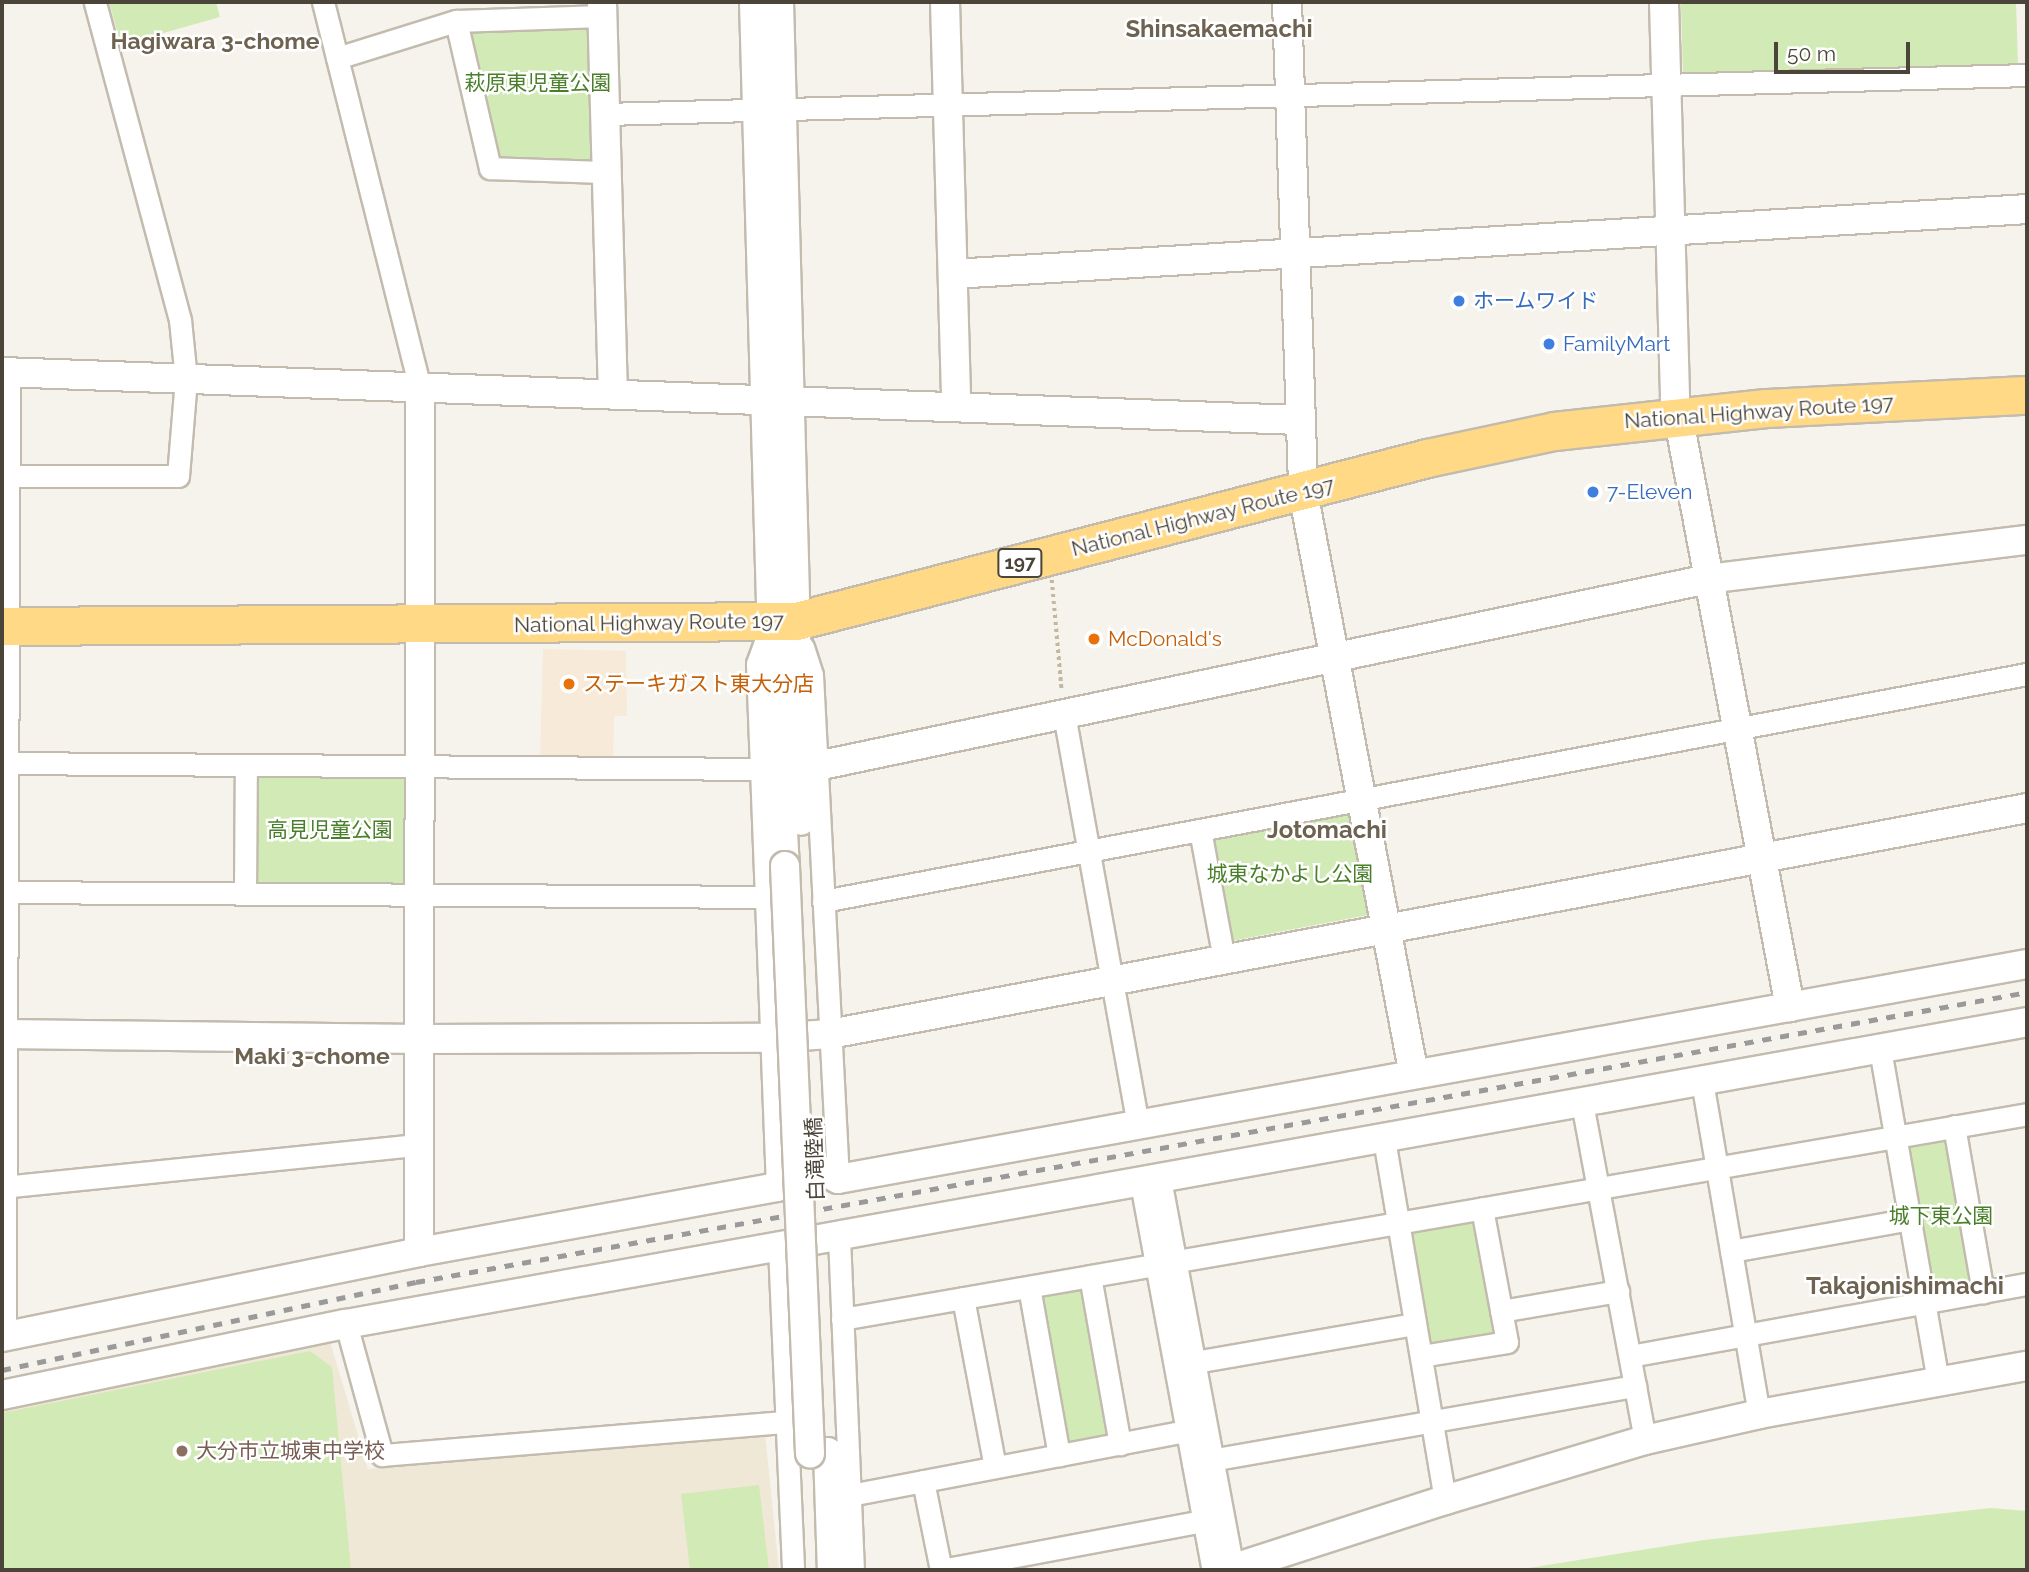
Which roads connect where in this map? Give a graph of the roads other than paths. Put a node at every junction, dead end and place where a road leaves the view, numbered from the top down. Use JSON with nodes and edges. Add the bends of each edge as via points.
{"nodes":[{"id":1,"x":95,"y":2,"type":"edge"},
{"id":2,"x":323,"y":2,"type":"edge"},
{"id":3,"x":754,"y":2,"type":"edge"},
{"id":4,"x":779,"y":2,"type":"edge"},
{"id":5,"x":945,"y":2,"type":"edge"},
{"id":6,"x":1287,"y":2,"type":"edge"},
{"id":7,"x":1664,"y":2,"type":"edge"},
{"id":8,"x":602,"y":9,"type":"edge"},
{"id":9,"x":456,"y":21,"type":"junction"},
{"id":10,"x":337,"y":58,"type":"junction"},
{"id":11,"x":2027,"y":75,"type":"edge"},
{"id":12,"x":1666,"y":85,"type":"junction"},
{"id":13,"x":1290,"y":95,"type":"junction"},
{"id":14,"x":948,"y":104,"type":"junction"},
{"id":15,"x":770,"y":109,"type":"junction"},
{"id":16,"x":605,"y":114,"type":"junction"},
{"id":17,"x":607,"y":172,"type":"junction"},
{"id":18,"x":2027,"y":208,"type":"edge"},
{"id":19,"x":1670,"y":230,"type":"junction"},
{"id":20,"x":1294,"y":254,"type":"junction"},
{"id":21,"x":953,"y":274,"type":"junction"},
{"id":22,"x":3,"y":367,"type":"edge"},
{"id":23,"x":186,"y":379,"type":"junction"},
{"id":24,"x":2027,"y":379,"type":"edge"},
{"id":25,"x":420,"y":387,"type":"junction"},
{"id":26,"x":613,"y":394,"type":"junction"},
{"id":27,"x":2027,"y":395,"type":"edge"},
{"id":28,"x":777,"y":400,"type":"junction"},
{"id":29,"x":956,"y":407,"type":"junction"},
{"id":30,"x":1676,"y":408,"type":"junction"},
{"id":31,"x":1299,"y":420,"type":"junction"},
{"id":32,"x":4,"y":476,"type":"edge"},
{"id":33,"x":1302,"y":482,"type":"junction"},
{"id":34,"x":2027,"y":540,"type":"edge"},
{"id":35,"x":1708,"y":579,"type":"junction"},
{"id":36,"x":784,"y":611,"type":"junction"},
{"id":37,"x":3,"y":616,"type":"edge"},
{"id":38,"x":420,"y":616,"type":"junction"},
{"id":39,"x":1334,"y":657,"type":"junction"},
{"id":40,"x":2027,"y":674,"type":"edge"},
{"id":41,"x":1064,"y":714,"type":"junction"},
{"id":42,"x":1737,"y":729,"type":"junction"},
{"id":43,"x":3,"y":763,"type":"edge"},
{"id":44,"x":246,"y":765,"type":"junction"},
{"id":45,"x":420,"y":766,"type":"junction"},
{"id":46,"x":817,"y":766,"type":"junction"},
{"id":47,"x":761,"y":769,"type":"junction"},
{"id":48,"x":1361,"y":799,"type":"junction"},
{"id":49,"x":2027,"y":808,"type":"edge"},
{"id":50,"x":1200,"y":830,"type":"junction"},
{"id":51,"x":1088,"y":851,"type":"junction"},
{"id":52,"x":1762,"y":858,"type":"junction"},
{"id":53,"x":3,"y":892,"type":"edge"},
{"id":54,"x":245,"y":893,"type":"junction"},
{"id":55,"x":419,"y":894,"type":"junction"},
{"id":56,"x":766,"y":897,"type":"junction"},
{"id":57,"x":823,"y":901,"type":"junction"},
{"id":58,"x":1386,"y":929,"type":"junction"},
{"id":59,"x":1224,"y":960,"type":"junction"},
{"id":60,"x":2027,"y":964,"type":"edge"},
{"id":61,"x":1112,"y":981,"type":"junction"},
{"id":62,"x":1790,"y":1007,"type":"junction"},
{"id":63,"x":2027,"y":1022,"type":"edge"},
{"id":64,"x":2,"y":1034,"type":"edge"},
{"id":65,"x":831,"y":1034,"type":"junction"},
{"id":66,"x":771,"y":1038,"type":"junction"},
{"id":67,"x":419,"y":1039,"type":"junction"},
{"id":68,"x":1880,"y":1049,"type":"junction"},
{"id":69,"x":1414,"y":1075,"type":"junction"},
{"id":70,"x":1702,"y":1081,"type":"junction"},
{"id":71,"x":1582,"y":1103,"type":"junction"},
{"id":72,"x":2027,"y":1114,"type":"edge"},
{"id":73,"x":1138,"y":1125,"type":"junction"},
{"id":74,"x":1954,"y":1126,"type":"junction"},
{"id":75,"x":1895,"y":1136,"type":"junction"},
{"id":76,"x":1384,"y":1139,"type":"junction"},
{"id":77,"x":419,"y":1145,"type":"junction"},
{"id":78,"x":1716,"y":1168,"type":"junction"},
{"id":79,"x":838,"y":1179,"type":"junction"},
{"id":80,"x":1150,"y":1181,"type":"junction"},
{"id":81,"x":2,"y":1186,"type":"edge"},
{"id":82,"x":777,"y":1187,"type":"junction"},
{"id":83,"x":1598,"y":1188,"type":"junction"},
{"id":84,"x":1482,"y":1208,"type":"junction"},
{"id":85,"x":1910,"y":1219,"type":"junction"},
{"id":86,"x":1398,"y":1223,"type":"junction"},
{"id":87,"x":839,"y":1237,"type":"junction"},
{"id":88,"x":779,"y":1247,"type":"junction"},
{"id":89,"x":1731,"y":1251,"type":"junction"},
{"id":90,"x":419,"y":1252,"type":"junction"},
{"id":91,"x":1166,"y":1263,"type":"junction"},
{"id":92,"x":1090,"y":1276,"type":"junction"},
{"id":93,"x":2027,"y":1284,"type":"edge"},
{"id":94,"x":1029,"y":1287,"type":"junction"},
{"id":95,"x":1618,"y":1291,"type":"junction"},
{"id":96,"x":1983,"y":1292,"type":"junction"},
{"id":97,"x":963,"y":1298,"type":"junction"},
{"id":98,"x":1924,"y":1303,"type":"junction"},
{"id":99,"x":1501,"y":1311,"type":"junction"},
{"id":100,"x":842,"y":1319,"type":"junction"},
{"id":101,"x":2,"y":1320,"type":"edge"},
{"id":102,"x":346,"y":1324,"type":"junction"},
{"id":103,"x":1415,"y":1324,"type":"junction"},
{"id":104,"x":1745,"y":1334,"type":"junction"},
{"id":105,"x":2,"y":1337,"type":"edge"},
{"id":106,"x":1420,"y":1356,"type":"junction"},
{"id":107,"x":1629,"y":1356,"type":"junction"},
{"id":108,"x":1184,"y":1364,"type":"junction"},
{"id":109,"x":2027,"y":1366,"type":"edge"},
{"id":110,"x":1938,"y":1382,"type":"junction"},
{"id":111,"x":1635,"y":1385,"type":"junction"},
{"id":112,"x":2,"y":1395,"type":"edge"},
{"id":113,"x":1759,"y":1414,"type":"junction"},
{"id":114,"x":1432,"y":1421,"type":"junction"},
{"id":115,"x":786,"y":1422,"type":"junction"},
{"id":116,"x":1187,"y":1431,"type":"junction"},
{"id":117,"x":1645,"y":1440,"type":"junction"},
{"id":118,"x":1120,"y":1444,"type":"junction"},
{"id":119,"x":819,"y":1452,"type":"junction"},
{"id":120,"x":1059,"y":1455,"type":"junction"},
{"id":121,"x":1203,"y":1461,"type":"junction"},
{"id":122,"x":995,"y":1467,"type":"junction"},
{"id":123,"x":923,"y":1480,"type":"junction"},
{"id":124,"x":850,"y":1495,"type":"junction"},
{"id":125,"x":1445,"y":1500,"type":"junction"},
{"id":126,"x":1213,"y":1519,"type":"junction"},
{"id":127,"x":793,"y":1570,"type":"edge"},
{"id":128,"x":813,"y":1570,"type":"edge"},
{"id":129,"x":832,"y":1570,"type":"edge"},
{"id":130,"x":853,"y":1570,"type":"edge"},
{"id":131,"x":1225,"y":1570,"type":"edge"}],
"edges":[{"from":1,"to":23,"type":"street","via":[[180,320]]},
{"from":2,"to":10,"type":"street"},
{"from":3,"to":15,"type":"street"},
{"from":4,"to":15,"type":"street"},
{"from":5,"to":14,"type":"street"},
{"from":6,"to":13,"type":"street"},
{"from":7,"to":12,"type":"street"},
{"from":8,"to":9,"type":"street"},
{"from":8,"to":16,"type":"street"},
{"from":9,"to":10,"type":"street"},
{"from":9,"to":17,"type":"street","via":[[490,168]]},
{"from":10,"to":25,"type":"street"},
{"from":11,"to":12,"type":"street"},
{"from":12,"to":13,"type":"street"},
{"from":12,"to":19,"type":"street"},
{"from":13,"to":14,"type":"street"},
{"from":13,"to":20,"type":"street"},
{"from":14,"to":15,"type":"street"},
{"from":14,"to":21,"type":"street"},
{"from":15,"to":16,"type":"street"},
{"from":15,"to":28,"type":"street","name":"白滝陸橋"},
{"from":16,"to":17,"type":"street"},
{"from":17,"to":26,"type":"street"},
{"from":18,"to":19,"type":"street"},
{"from":19,"to":20,"type":"street"},
{"from":19,"to":30,"type":"street"},
{"from":20,"to":21,"type":"street"},
{"from":20,"to":31,"type":"street"},
{"from":21,"to":29,"type":"street"},
{"from":22,"to":23,"type":"street"},
{"from":22,"to":32,"type":"street"},
{"from":23,"to":25,"type":"street"},
{"from":23,"to":32,"type":"street","via":[[178,476]]},
{"from":24,"to":30,"type":"highway","name":"National Highway Route 197","number":"197"},
{"from":25,"to":26,"type":"street"},
{"from":25,"to":38,"type":"street"},
{"from":26,"to":28,"type":"street"},
{"from":27,"to":30,"type":"highway","name":"National Highway Route 197","number":"197"},
{"from":28,"to":29,"type":"street"},
{"from":28,"to":36,"type":"street","name":"白滝陸橋"},
{"from":29,"to":31,"type":"street"},
{"from":30,"to":33,"type":"highway","name":"National Highway Route 197","number":"197","via":[[1544,416]]},
{"from":30,"to":35,"type":"street"},
{"from":31,"to":33,"type":"street"},
{"from":32,"to":37,"type":"street"},
{"from":33,"to":36,"type":"highway","name":"National Highway Route 197","number":"197","via":[[984,557]]},
{"from":33,"to":36,"type":"highway","name":"National Highway Route 197","number":"197","via":[[1049,555]]},
{"from":33,"to":39,"type":"street"},
{"from":34,"to":35,"type":"street"},
{"from":35,"to":39,"type":"street"},
{"from":35,"to":42,"type":"street"},
{"from":36,"to":38,"type":"highway","name":"National Highway Route 197","number":"197"},
{"from":36,"to":46,"type":"street","via":[[812,675]]},
{"from":36,"to":47,"type":"street","via":[[757,664]]},
{"from":36,"to":119,"type":"street","name":"白滝陸橋"},
{"from":37,"to":38,"type":"highway","name":"National Highway Route 197","number":"197"},
{"from":37,"to":43,"type":"street"},
{"from":38,"to":45,"type":"street"},
{"from":39,"to":41,"type":"street"},
{"from":39,"to":48,"type":"street"},
{"from":40,"to":42,"type":"street"},
{"from":41,"to":46,"type":"street"},
{"from":41,"to":51,"type":"street"},
{"from":42,"to":48,"type":"street"},
{"from":42,"to":52,"type":"street"},
{"from":43,"to":44,"type":"street"},
{"from":43,"to":53,"type":"street"},
{"from":44,"to":45,"type":"street"},
{"from":44,"to":54,"type":"street"},
{"from":45,"to":47,"type":"street"},
{"from":45,"to":55,"type":"street"},
{"from":46,"to":57,"type":"street"},
{"from":47,"to":56,"type":"street"},
{"from":48,"to":50,"type":"street"},
{"from":48,"to":58,"type":"street"},
{"from":49,"to":52,"type":"street"},
{"from":50,"to":51,"type":"street"},
{"from":50,"to":59,"type":"street"},
{"from":51,"to":57,"type":"street"},
{"from":51,"to":61,"type":"street"},
{"from":52,"to":58,"type":"street"},
{"from":52,"to":62,"type":"street"},
{"from":53,"to":54,"type":"street"},
{"from":53,"to":64,"type":"street"},
{"from":54,"to":55,"type":"street"},
{"from":55,"to":56,"type":"street"},
{"from":55,"to":67,"type":"street"},
{"from":56,"to":66,"type":"street"},
{"from":57,"to":65,"type":"street"},
{"from":58,"to":59,"type":"street"},
{"from":58,"to":69,"type":"street"},
{"from":59,"to":61,"type":"street"},
{"from":60,"to":62,"type":"street"},
{"from":61,"to":65,"type":"street"},
{"from":61,"to":73,"type":"street"},
{"from":62,"to":69,"type":"street"},
{"from":63,"to":68,"type":"street"},
{"from":64,"to":67,"type":"street"},
{"from":64,"to":81,"type":"street"},
{"from":65,"to":66,"type":"street"},
{"from":65,"to":79,"type":"street"},
{"from":66,"to":67,"type":"street"},
{"from":66,"to":82,"type":"street"},
{"from":67,"to":77,"type":"street"},
{"from":68,"to":70,"type":"street"},
{"from":68,"to":75,"type":"street"},
{"from":69,"to":73,"type":"street"},
{"from":70,"to":71,"type":"street"},
{"from":70,"to":78,"type":"street"},
{"from":71,"to":76,"type":"street"},
{"from":71,"to":83,"type":"street"},
{"from":72,"to":74,"type":"street"},
{"from":73,"to":79,"type":"street"},
{"from":74,"to":75,"type":"street"},
{"from":74,"to":96,"type":"street"},
{"from":75,"to":78,"type":"street"},
{"from":75,"to":85,"type":"street"},
{"from":76,"to":80,"type":"street"},
{"from":76,"to":86,"type":"street"},
{"from":77,"to":81,"type":"street"},
{"from":77,"to":90,"type":"street"},
{"from":78,"to":83,"type":"street"},
{"from":78,"to":89,"type":"street"},
{"from":79,"to":82,"type":"street","via":[[823,1171],[788,1176]]},
{"from":80,"to":87,"type":"street"},
{"from":80,"to":91,"type":"street"},
{"from":81,"to":101,"type":"street"},
{"from":82,"to":90,"type":"street"},
{"from":83,"to":84,"type":"street"},
{"from":83,"to":95,"type":"street"},
{"from":84,"to":86,"type":"street"},
{"from":84,"to":99,"type":"street"},
{"from":85,"to":89,"type":"street"},
{"from":85,"to":98,"type":"street"},
{"from":86,"to":91,"type":"street"},
{"from":86,"to":103,"type":"street"},
{"from":87,"to":88,"type":"street"},
{"from":87,"to":100,"type":"street"},
{"from":88,"to":102,"type":"street"},
{"from":88,"to":115,"type":"street"},
{"from":89,"to":104,"type":"street"},
{"from":90,"to":105,"type":"street"},
{"from":91,"to":92,"type":"street"},
{"from":91,"to":108,"type":"street"},
{"from":92,"to":94,"type":"street"},
{"from":92,"to":118,"type":"street"},
{"from":93,"to":96,"type":"street"},
{"from":94,"to":97,"type":"street"},
{"from":94,"to":120,"type":"street"},
{"from":95,"to":99,"type":"street"},
{"from":95,"to":107,"type":"street"},
{"from":96,"to":98,"type":"street"},
{"from":97,"to":100,"type":"street"},
{"from":97,"to":122,"type":"street"},
{"from":98,"to":104,"type":"street"},
{"from":98,"to":110,"type":"street"},
{"from":99,"to":106,"type":"street","via":[[1507,1342]]},
{"from":100,"to":124,"type":"street"},
{"from":102,"to":112,"type":"street"},
{"from":102,"to":115,"type":"street","via":[[382,1455]]},
{"from":103,"to":106,"type":"street"},
{"from":103,"to":108,"type":"street"},
{"from":104,"to":107,"type":"street"},
{"from":104,"to":113,"type":"street"},
{"from":106,"to":114,"type":"street"},
{"from":107,"to":111,"type":"street"},
{"from":108,"to":116,"type":"street"},
{"from":108,"to":121,"type":"street"},
{"from":109,"to":110,"type":"street"},
{"from":110,"to":113,"type":"street"},
{"from":111,"to":114,"type":"street"},
{"from":111,"to":117,"type":"street"},
{"from":113,"to":117,"type":"street"},
{"from":114,"to":121,"type":"street"},
{"from":114,"to":125,"type":"street"},
{"from":115,"to":127,"type":"street"},
{"from":116,"to":118,"type":"street"},
{"from":116,"to":121,"type":"street"},
{"from":117,"to":125,"type":"street"},
{"from":118,"to":120,"type":"street"},
{"from":119,"to":128,"type":"street"},
{"from":119,"to":129,"type":"street"},
{"from":120,"to":122,"type":"street"},
{"from":121,"to":126,"type":"street"},
{"from":122,"to":123,"type":"street"},
{"from":123,"to":124,"type":"street"},
{"from":123,"to":126,"type":"street","via":[[941,1570]]},
{"from":124,"to":130,"type":"street"},
{"from":125,"to":131,"type":"street"},
{"from":126,"to":131,"type":"street"}]}
